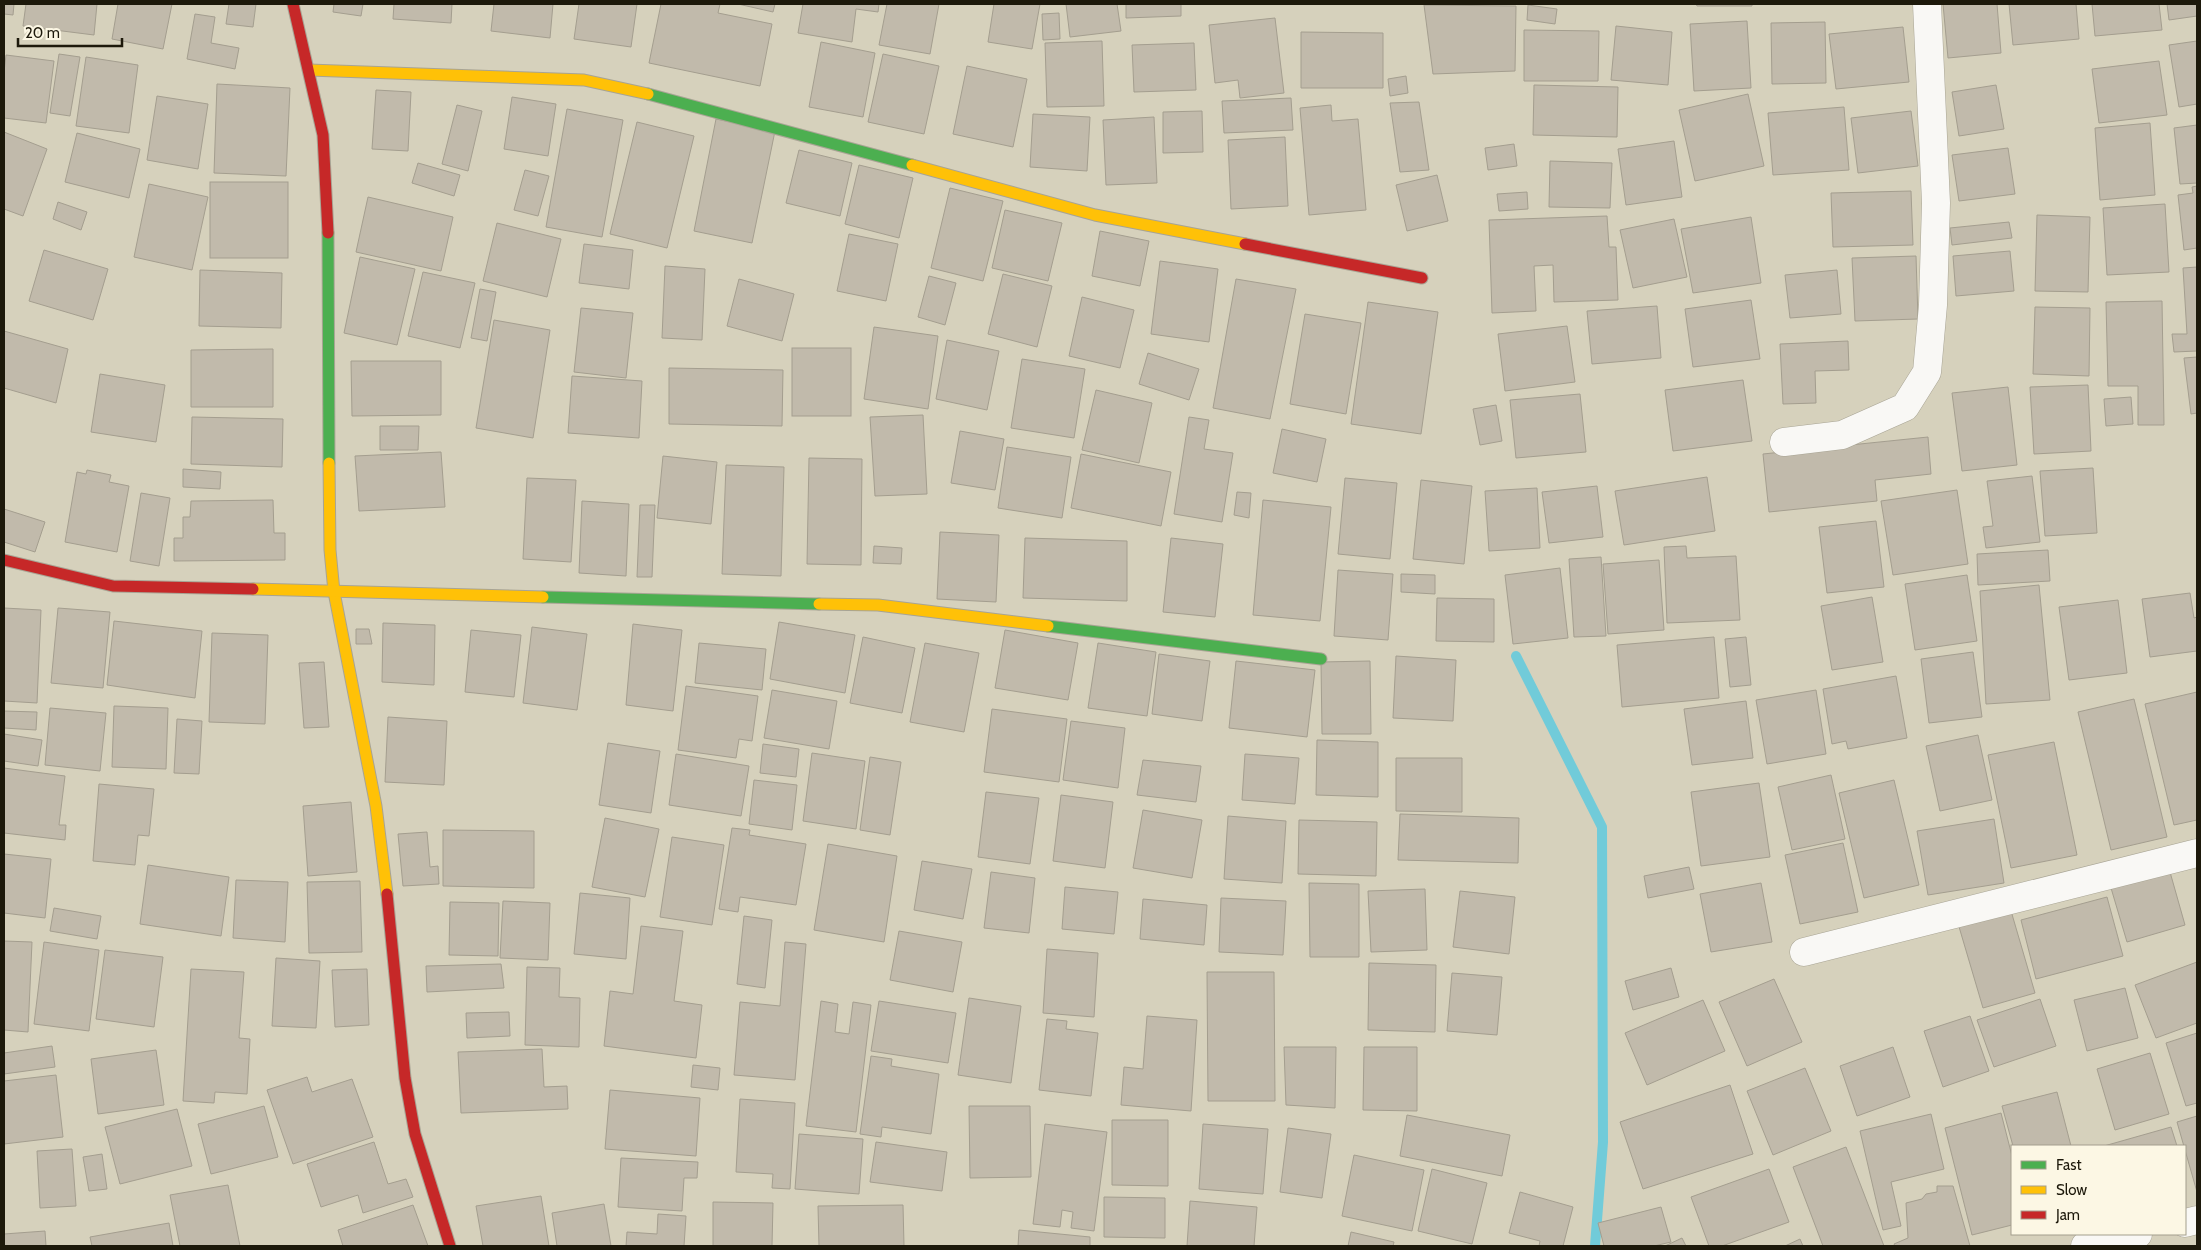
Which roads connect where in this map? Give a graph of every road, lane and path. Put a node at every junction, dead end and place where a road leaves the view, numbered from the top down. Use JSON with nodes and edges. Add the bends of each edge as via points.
{"nodes":[{"id":1,"x":293,"y":4,"type":"edge"},
{"id":2,"x":1927,"y":4,"type":"edge"},
{"id":3,"x":309,"y":70,"type":"junction"},
{"id":4,"x":1422,"y":278,"type":"dead end"},
{"id":5,"x":1784,"y":442,"type":"dead end"},
{"id":6,"x":4,"y":560,"type":"edge"},
{"id":7,"x":334,"y":592,"type":"junction"},
{"id":8,"x":1321,"y":659,"type":"dead end"},
{"id":9,"x":2197,"y":853,"type":"edge"},
{"id":10,"x":1804,"y":952,"type":"dead end"},
{"id":11,"x":2134,"y":1235,"type":"edge"},
{"id":12,"x":450,"y":1246,"type":"edge"},
{"id":13,"x":2085,"y":1246,"type":"edge"}],
"edges":[{"from":1,"to":3,"type":"street"},
{"from":2,"to":5,"type":"street","via":[[1936,203],[1927,372],[1905,407],[1842,436]]},
{"from":3,"to":4,"type":"street","via":[[584,80],[664,97],[1095,215]]},
{"from":3,"to":7,"type":"street","via":[[323,134],[328,204],[330,550]]},
{"from":6,"to":7,"type":"street","via":[[113,586]]},
{"from":7,"to":8,"type":"street","via":[[878,605]]},
{"from":7,"to":12,"type":"street","via":[[376,806],[406,1087],[415,1134]]},
{"from":9,"to":10,"type":"street"},
{"from":11,"to":13,"type":"street"}]}
